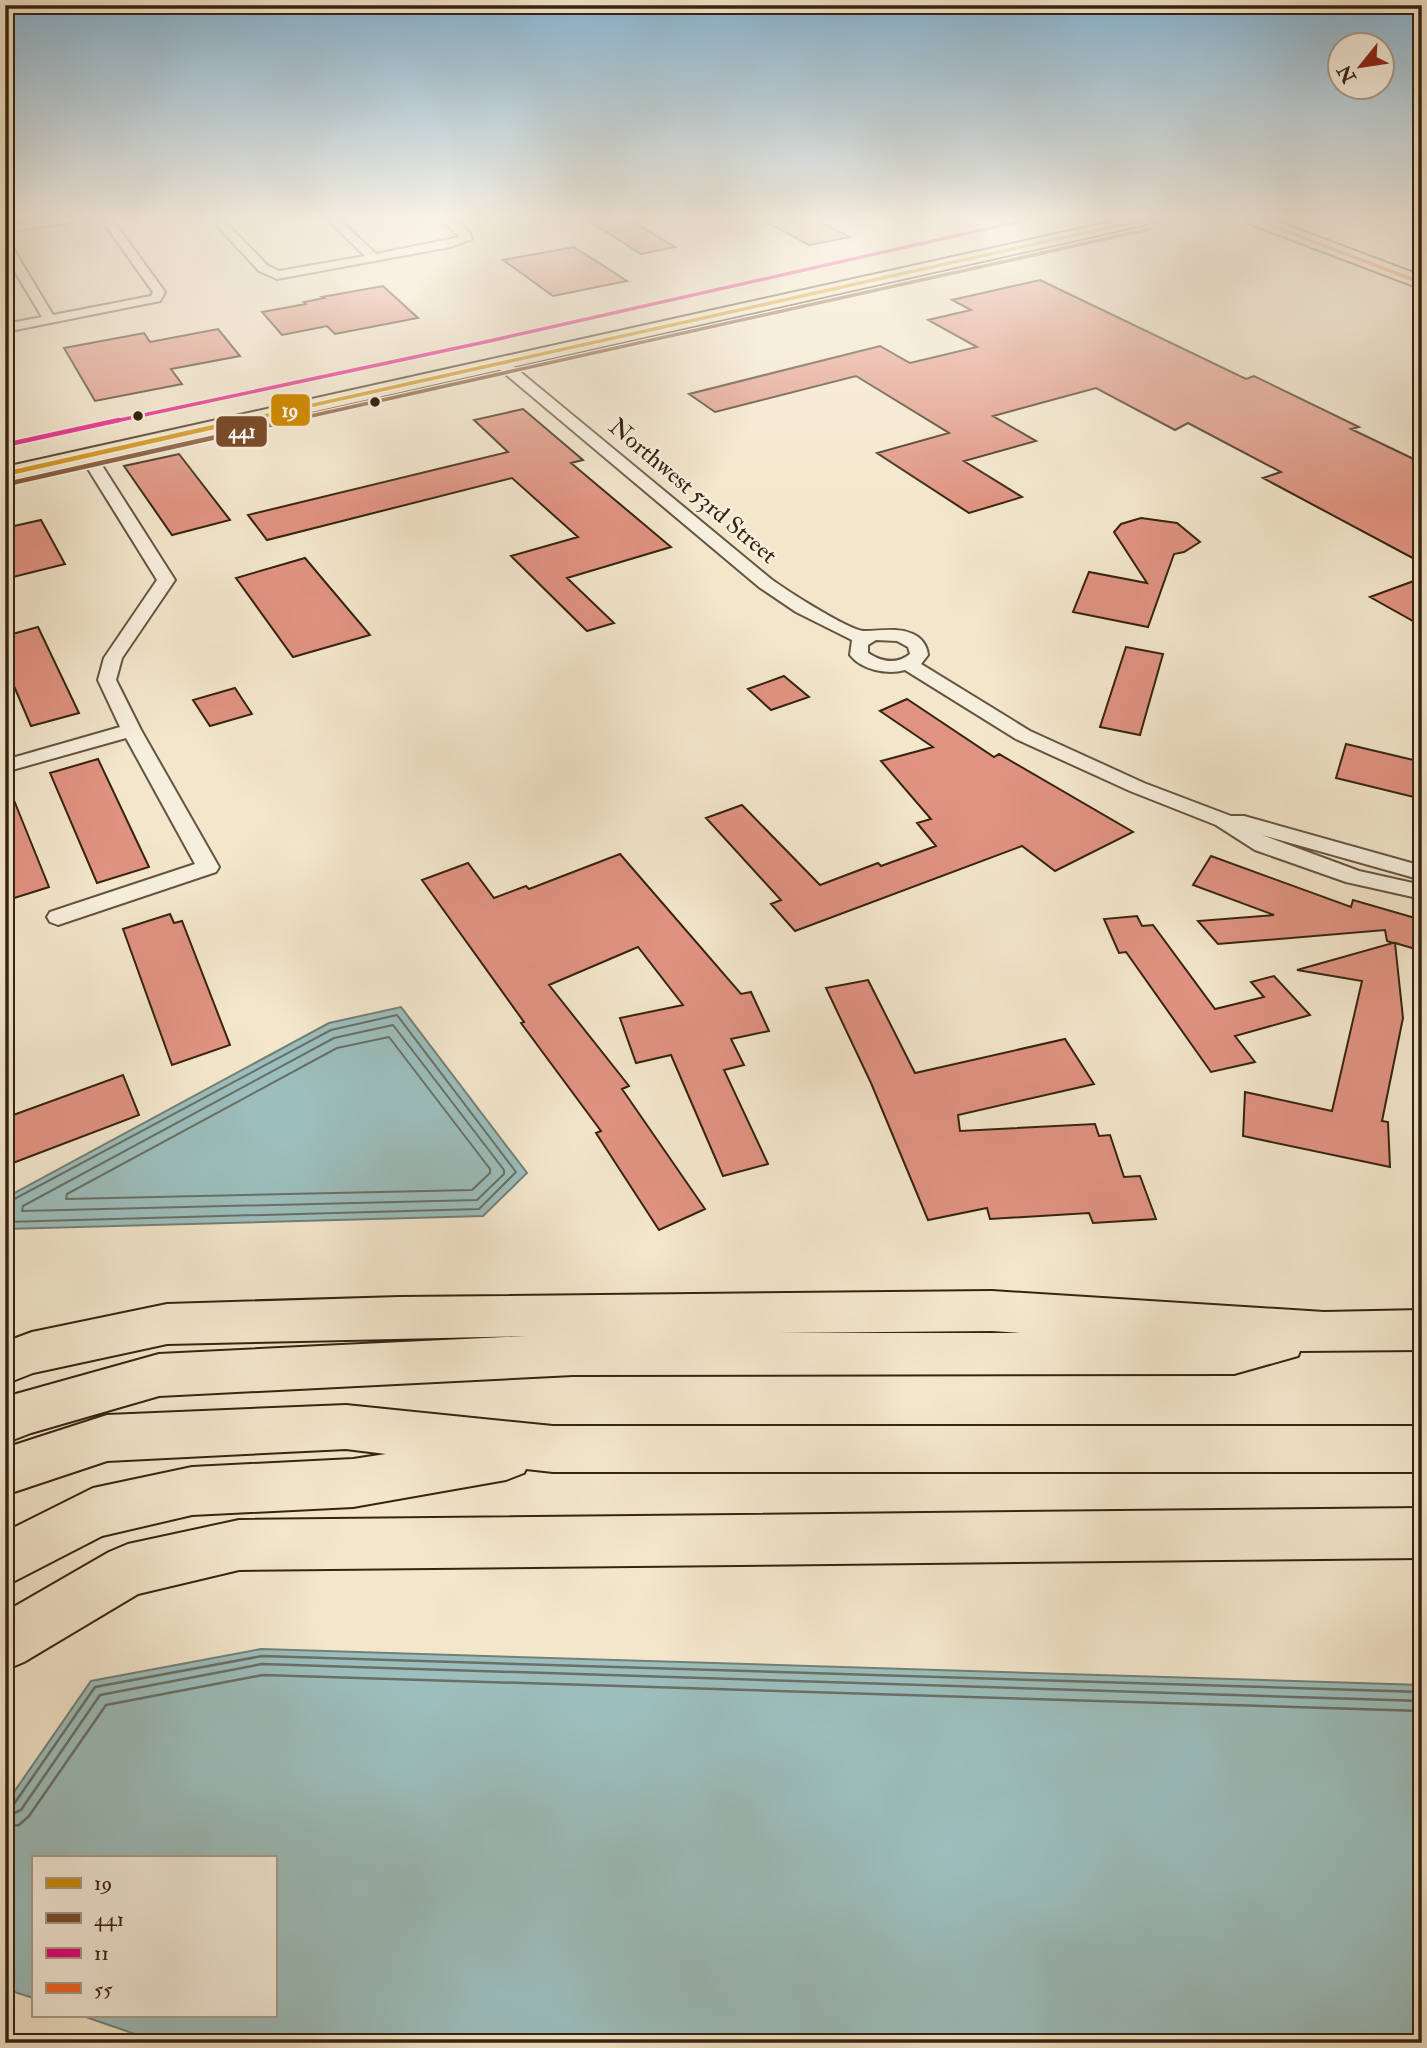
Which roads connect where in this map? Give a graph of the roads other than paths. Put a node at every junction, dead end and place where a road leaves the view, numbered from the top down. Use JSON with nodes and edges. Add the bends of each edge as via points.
{"nodes":[{"id":1,"x":46,"y":315,"type":"edge"},
{"id":2,"x":76,"y":315,"type":"edge"},
{"id":3,"x":652,"y":315,"type":"edge"},
{"id":4,"x":714,"y":315,"type":"edge"},
{"id":5,"x":50,"y":320,"type":"junction"},
{"id":6,"x":5,"y":328,"type":"edge"},
{"id":7,"x":495,"y":358,"type":"junction"},
{"id":8,"x":116,"y":433,"type":"junction"},
{"id":9,"x":5,"y":456,"type":"edge"},
{"id":10,"x":88,"y":456,"type":"junction"},
{"id":11,"x":5,"y":474,"type":"edge"},
{"id":12,"x":864,"y":639,"type":"junction"},
{"id":13,"x":908,"y":664,"type":"junction"},
{"id":14,"x":131,"y":730,"type":"junction"},
{"id":15,"x":7,"y":766,"type":"dead end"},
{"id":16,"x":1224,"y":819,"type":"junction"},
{"id":17,"x":1422,"y":873,"type":"edge"},
{"id":18,"x":1422,"y":892,"type":"edge"},
{"id":19,"x":58,"y":917,"type":"dead end"},
{"id":20,"x":1422,"y":1330,"type":"edge"},
{"id":21,"x":1324,"y":1332,"type":"junction"},
{"id":22,"x":5,"y":1363,"type":"edge"},
{"id":23,"x":5,"y":1421,"type":"edge"},
{"id":24,"x":1422,"y":1449,"type":"edge"},
{"id":25,"x":553,"y":1450,"type":"junction"},
{"id":26,"x":5,"y":1472,"type":"edge"},
{"id":27,"x":1422,"y":1533,"type":"edge"},
{"id":28,"x":5,"y":1560,"type":"edge"},
{"id":29,"x":5,"y":1643,"type":"edge"}],
"edges":[{"from":1,"to":5,"type":"street"},
{"from":2,"to":5,"type":"street"},
{"from":3,"to":7,"type":"main road","via":[[531,342]]},
{"from":4,"to":7,"type":"main road"},
{"from":5,"to":6,"type":"street"},
{"from":7,"to":8,"type":"main road"},
{"from":7,"to":10,"type":"main road","via":[[446,377]]},
{"from":7,"to":12,"type":"street","name":"Northwest 53rd Street","via":[[765,583],[802,608]]},
{"from":8,"to":9,"type":"main road"},
{"from":8,"to":10,"type":"main road","via":[[96,442]]},
{"from":10,"to":11,"type":"main road"},
{"from":10,"to":14,"type":"street","via":[[166,580],[113,658],[107,680]]},
{"from":12,"to":13,"type":"street","via":[[857,649],[867,662],[888,667]]},
{"from":12,"to":13,"type":"street","via":[[894,634],[912,640],[919,655]]},
{"from":13,"to":16,"type":"street","via":[[1023,735],[1137,787]]},
{"from":14,"to":15,"type":"street"},
{"from":14,"to":19,"type":"street","via":[[208,867]]},
{"from":16,"to":17,"type":"street"},
{"from":16,"to":18,"type":"street","via":[[1263,845],[1354,877]]},
{"from":20,"to":21,"type":"main road"},
{"from":21,"to":22,"type":"main road","via":[[992,1311],[399,1317],[167,1324]]},
{"from":21,"to":23,"type":"main road","via":[[1234,1353],[573,1354],[159,1375]]},
{"from":24,"to":25,"type":"main road"},
{"from":25,"to":26,"type":"main road","via":[[346,1427],[107,1438]]},
{"from":25,"to":28,"type":"main road","via":[[354,1483],[192,1491],[93,1513]]},
{"from":27,"to":29,"type":"main road","via":[[239,1545],[128,1570]]}]}
